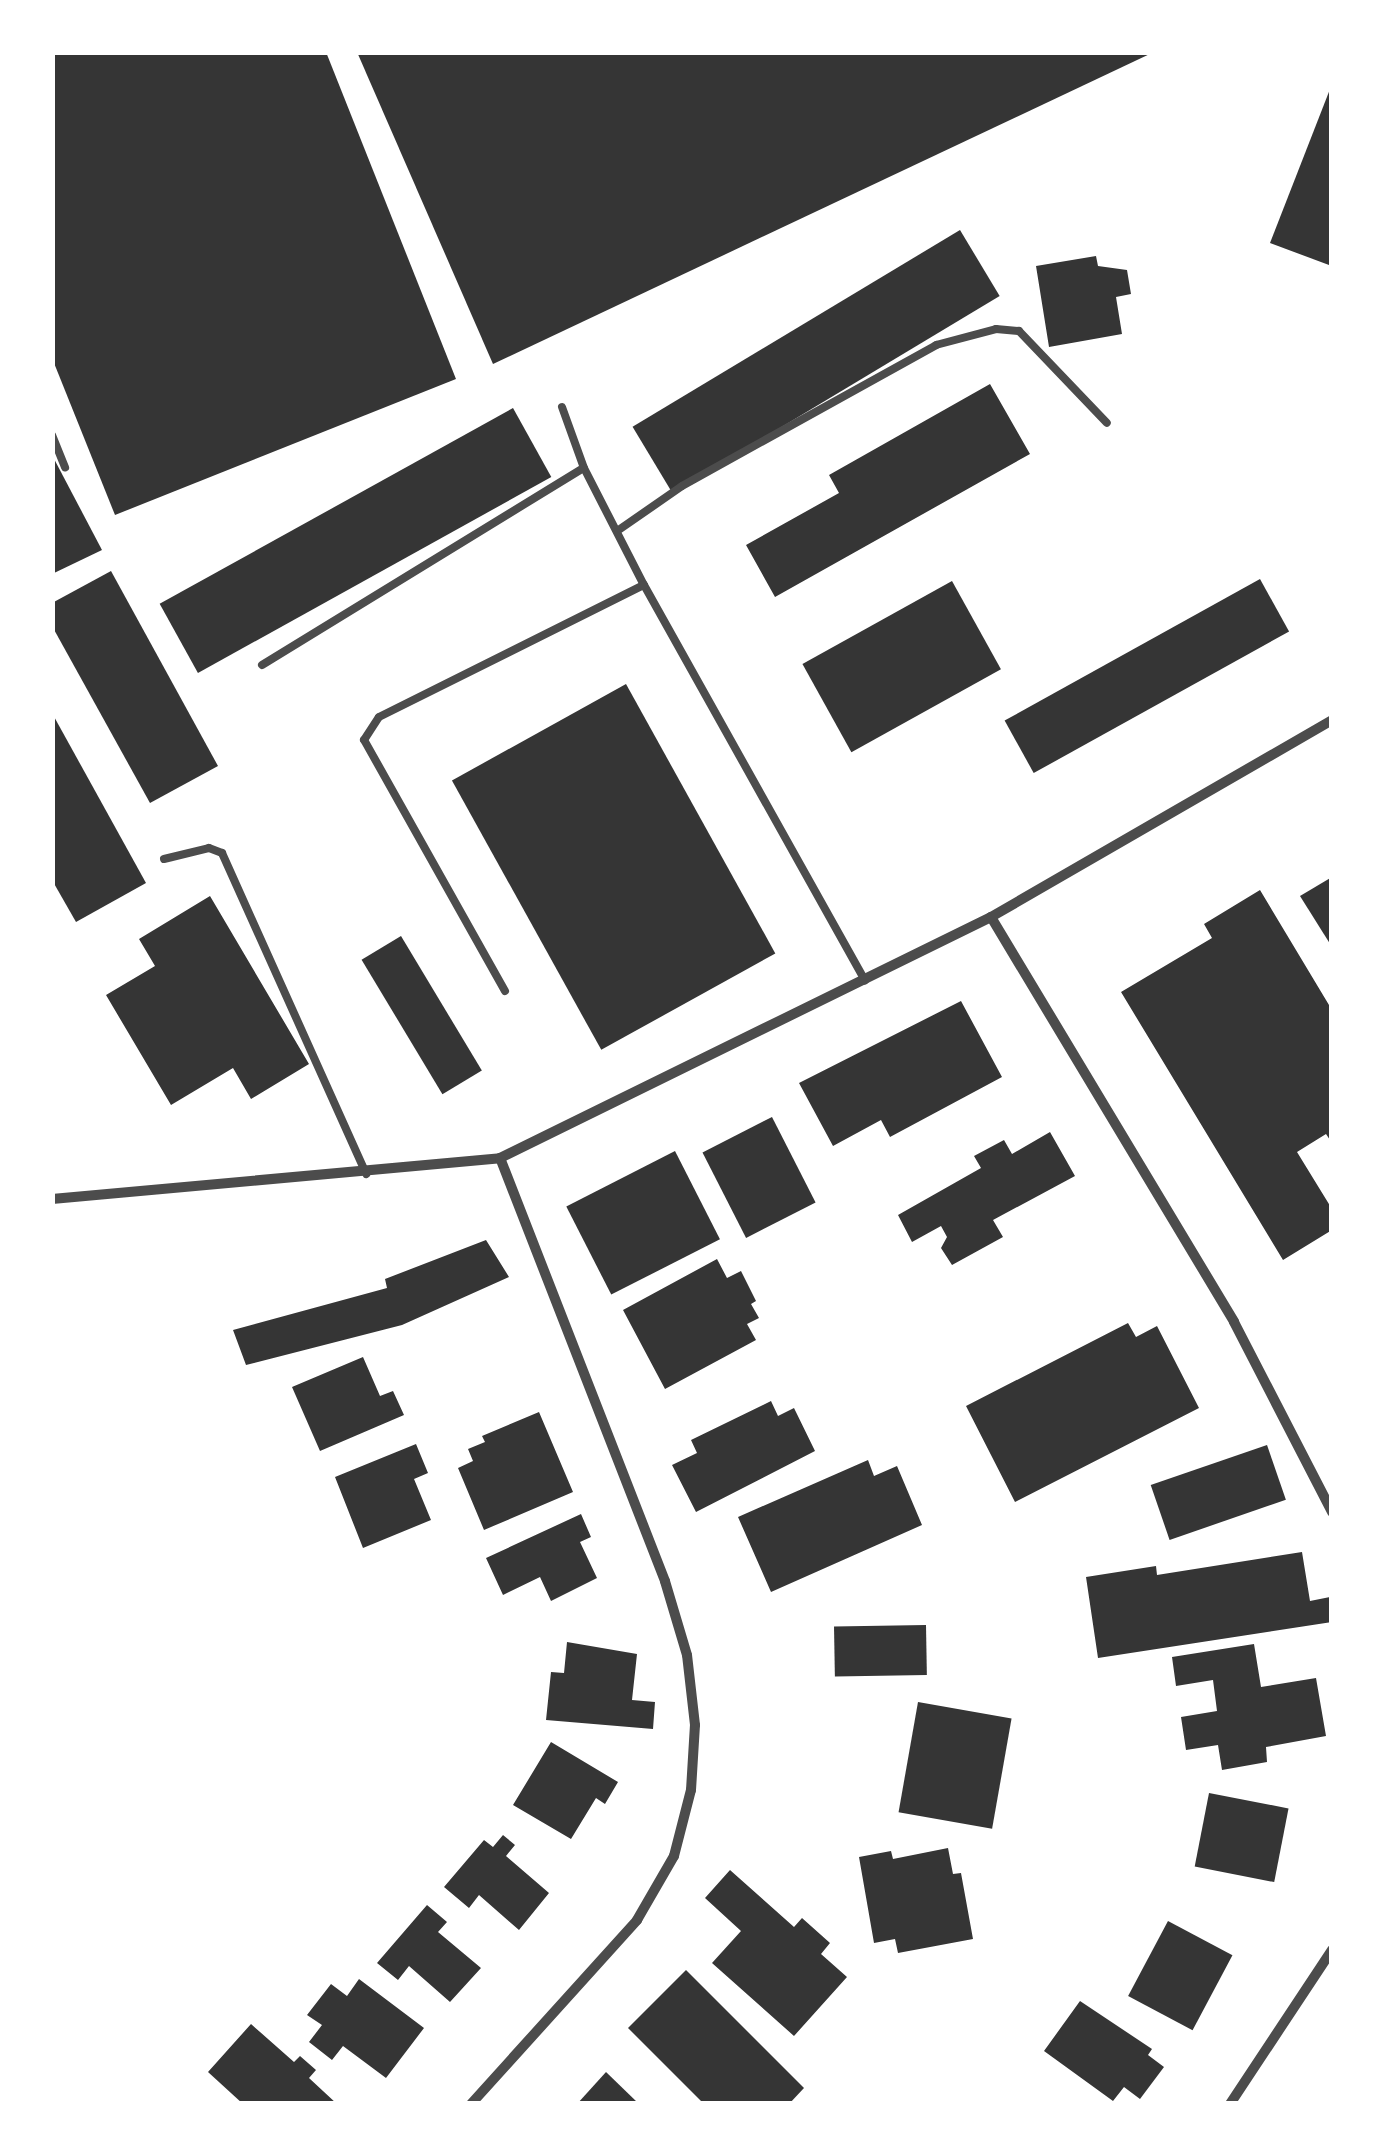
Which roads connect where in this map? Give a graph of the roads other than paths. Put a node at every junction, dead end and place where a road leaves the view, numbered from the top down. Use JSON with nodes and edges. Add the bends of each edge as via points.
{"nodes":[{"id":1,"x":562,"y":406,"type":"dead end"},
{"id":2,"x":1107,"y":423,"type":"dead end"},
{"id":3,"x":52,"y":436,"type":"edge"},
{"id":4,"x":66,"y":468,"type":"dead end"},
{"id":5,"x":584,"y":468,"type":"junction"},
{"id":6,"x":620,"y":529,"type":"junction"},
{"id":7,"x":644,"y":585,"type":"junction"},
{"id":8,"x":262,"y":665,"type":"dead end"},
{"id":9,"x":1332,"y":720,"type":"edge"},
{"id":10,"x":164,"y":859,"type":"dead end"},
{"id":11,"x":991,"y":917,"type":"junction"},
{"id":12,"x":865,"y":982,"type":"junction"},
{"id":13,"x":505,"y":991,"type":"dead end"},
{"id":14,"x":500,"y":1158,"type":"junction"},
{"id":15,"x":366,"y":1174,"type":"junction"},
{"id":16,"x":52,"y":1199,"type":"edge"},
{"id":17,"x":1332,"y":1512,"type":"edge"},
{"id":18,"x":1332,"y":1950,"type":"edge"},
{"id":19,"x":471,"y":2104,"type":"edge"},
{"id":20,"x":1230,"y":2104,"type":"edge"}],
"edges":[{"from":1,"to":5,"type":"lane"},
{"from":2,"to":6,"type":"lane","via":[[1019,331],[996,329],[936,345],[682,486]]},
{"from":3,"to":4,"type":"lane"},
{"from":5,"to":6,"type":"lane"},
{"from":5,"to":8,"type":"lane"},
{"from":6,"to":7,"type":"lane"},
{"from":7,"to":12,"type":"lane"},
{"from":7,"to":13,"type":"lane","via":[[379,718],[364,740]]},
{"from":9,"to":11,"type":"street"},
{"from":10,"to":15,"type":"lane","via":[[209,848],[222,853]]},
{"from":11,"to":12,"type":"street"},
{"from":11,"to":17,"type":"street","via":[[1234,1322]]},
{"from":12,"to":14,"type":"street"},
{"from":14,"to":15,"type":"street"},
{"from":14,"to":19,"type":"street","via":[[666,1581],[695,1725],[692,1790],[674,1856],[637,1920]]},
{"from":15,"to":16,"type":"street"},
{"from":18,"to":20,"type":"street"}]}
